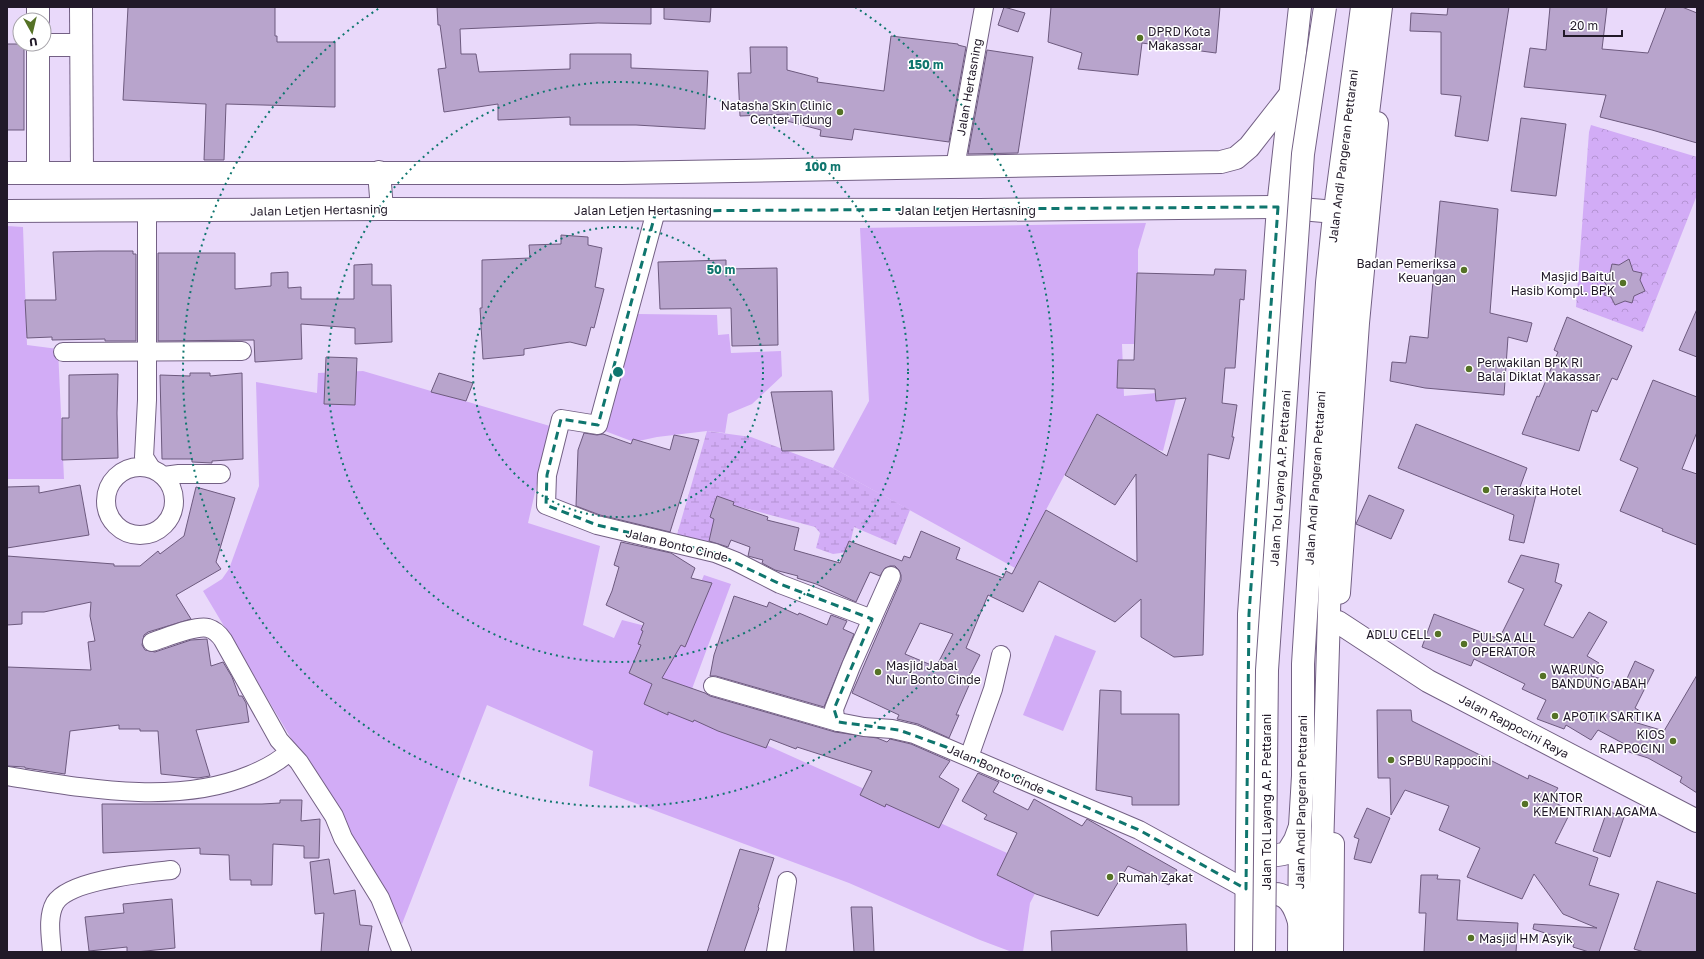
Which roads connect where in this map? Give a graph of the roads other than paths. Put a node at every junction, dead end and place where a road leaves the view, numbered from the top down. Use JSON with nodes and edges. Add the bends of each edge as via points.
{"nodes":[{"id":1,"x":81,"y":7,"type":"edge"},
{"id":2,"x":984,"y":7,"type":"edge"},
{"id":3,"x":1300,"y":7,"type":"edge"},
{"id":4,"x":1325,"y":7,"type":"edge"},
{"id":5,"x":1362,"y":7,"type":"edge"},
{"id":6,"x":1381,"y":7,"type":"edge"},
{"id":7,"x":1391,"y":7,"type":"edge"},
{"id":8,"x":52,"y":44,"type":"edge"},
{"id":9,"x":81,"y":45,"type":"junction"},
{"id":10,"x":38,"y":52,"type":"edge"},
{"id":11,"x":1289,"y":96,"type":"junction"},
{"id":12,"x":956,"y":166,"type":"junction"},
{"id":13,"x":379,"y":172,"type":"junction"},
{"id":14,"x":7,"y":173,"type":"edge"},
{"id":15,"x":38,"y":173,"type":"junction"},
{"id":16,"x":82,"y":173,"type":"junction"},
{"id":17,"x":1278,"y":207,"type":"junction"},
{"id":18,"x":382,"y":209,"type":"junction"},
{"id":19,"x":7,"y":211,"type":"edge"},
{"id":20,"x":147,"y":211,"type":"junction"},
{"id":21,"x":656,"y":211,"type":"junction"},
{"id":22,"x":1335,"y":212,"type":"junction"},
{"id":23,"x":242,"y":351,"type":"dead end"},
{"id":24,"x":63,"y":352,"type":"dead end"},
{"id":25,"x":147,"y":352,"type":"junction"},
{"id":26,"x":221,"y":474,"type":"dead end"},
{"id":27,"x":892,"y":576,"type":"dead end"},
{"id":28,"x":872,"y":619,"type":"junction"},
{"id":29,"x":1338,"y":622,"type":"junction"},
{"id":30,"x":152,"y":642,"type":"dead end"},
{"id":31,"x":1001,"y":655,"type":"dead end"},
{"id":32,"x":713,"y":686,"type":"dead end"},
{"id":33,"x":838,"y":722,"type":"junction"},
{"id":34,"x":289,"y":752,"type":"junction"},
{"id":35,"x":969,"y":757,"type":"junction"},
{"id":36,"x":7,"y":776,"type":"edge"},
{"id":37,"x":1697,"y":821,"type":"edge"},
{"id":38,"x":1300,"y":826,"type":"junction"},
{"id":39,"x":1247,"y":831,"type":"junction"},
{"id":40,"x":172,"y":870,"type":"dead end"},
{"id":41,"x":787,"y":882,"type":"dead end"},
{"id":42,"x":1246,"y":889,"type":"junction"},
{"id":43,"x":1246,"y":921,"type":"junction"},
{"id":44,"x":1299,"y":923,"type":"junction"},
{"id":45,"x":52,"y":952,"type":"edge"},
{"id":46,"x":402,"y":952,"type":"edge"},
{"id":47,"x":776,"y":952,"type":"edge"},
{"id":48,"x":1246,"y":952,"type":"edge"},
{"id":49,"x":1264,"y":952,"type":"edge"},
{"id":50,"x":1299,"y":952,"type":"edge"},
{"id":51,"x":1319,"y":952,"type":"edge"},
{"id":52,"x":1332,"y":952,"type":"edge"}],
"edges":[{"from":1,"to":9,"type":"main road"},
{"from":2,"to":12,"type":"street","name":"Jalan Hertasning"},
{"from":3,"to":11,"type":"main road"},
{"from":4,"to":49,"type":"main road","name":"Jalan Tol Layang A.P. Pettarani","bridge":true,"via":[[1303,154],[1267,662]]},
{"from":5,"to":22,"type":"main road","name":"Jalan Andi Pangeran Pettarani"},
{"from":6,"to":51,"type":"main road","via":[[1336,375]]},
{"from":7,"to":29,"type":"main road","via":[[1378,110],[1358,323]]},
{"from":8,"to":9,"type":"main road"},
{"from":9,"to":16,"type":"main road"},
{"from":10,"to":15,"type":"main road"},
{"from":11,"to":12,"type":"main road","via":[[1249,147],[1236,158],[1221,162]]},
{"from":11,"to":17,"type":"main road"},
{"from":12,"to":13,"type":"main road","via":[[622,173]]},
{"from":13,"to":16,"type":"main road"},
{"from":13,"to":18,"type":"main road"},
{"from":14,"to":15,"type":"main road"},
{"from":15,"to":16,"type":"main road"},
{"from":17,"to":21,"type":"main road","name":"Jalan Letjen Hertasning"},
{"from":17,"to":22,"type":"main road","name":"Jalan Letjen Hertasning"},
{"from":17,"to":39,"type":"main road","via":[[1249,614]]},
{"from":18,"to":20,"type":"main road","name":"Jalan Letjen Hertasning"},
{"from":18,"to":21,"type":"main road","name":"Jalan Letjen Hertasning"},
{"from":19,"to":20,"type":"main road","name":"Jalan Letjen Hertasning"},
{"from":20,"to":25,"type":"street"},
{"from":21,"to":28,"type":"street","name":"Jalan Bonto Cinde","via":[[598,425],[561,419],[547,475],[546,505],[597,525],[715,553],[780,584]]},
{"from":22,"to":38,"type":"main road","name":"Jalan Andi Pangeran Pettarani","via":[[1327,284],[1303,664],[1303,776]]},
{"from":23,"to":25,"type":"street"},
{"from":24,"to":25,"type":"street"},
{"from":25,"to":26,"type":"street","via":[[144,456],[158,472]]},
{"from":27,"to":28,"type":"street"},
{"from":28,"to":33,"type":"street","via":[[834,709]]},
{"from":29,"to":37,"type":"main road","name":"Jalan Rappocini Raya","via":[[1428,681]]},
{"from":29,"to":52,"type":"main road"},
{"from":30,"to":34,"type":"street","via":[[198,628],[206,627],[217,632],[279,740]]},
{"from":31,"to":35,"type":"street","via":[[993,689]]},
{"from":32,"to":33,"type":"street","name":"Jalan Bonto Cinde"},
{"from":33,"to":35,"type":"street","name":"Jalan Bonto Cinde","via":[[906,732]]},
{"from":34,"to":36,"type":"street","via":[[272,766],[238,780],[213,788],[182,791],[92,789]]},
{"from":34,"to":46,"type":"street","via":[[299,762],[334,816],[343,838],[380,898]]},
{"from":35,"to":42,"type":"street","name":"Jalan Bonto Cinde","via":[[1139,830]]},
{"from":38,"to":39,"type":"main road","via":[[1296,840],[1287,853],[1271,856],[1261,852]]},
{"from":38,"to":44,"type":"main road","name":"Jalan Andi Pangeran Pettarani"},
{"from":39,"to":42,"type":"main road"},
{"from":40,"to":45,"type":"street","via":[[103,880],[63,896],[51,913]]},
{"from":41,"to":47,"type":"street"},
{"from":42,"to":43,"type":"main road"},
{"from":43,"to":44,"type":"main road","via":[[1255,903],[1263,896],[1274,894],[1284,896],[1291,902]]},
{"from":43,"to":48,"type":"main road"},
{"from":44,"to":50,"type":"main road","name":"Jalan Andi Pangeran Pettarani"}]}
